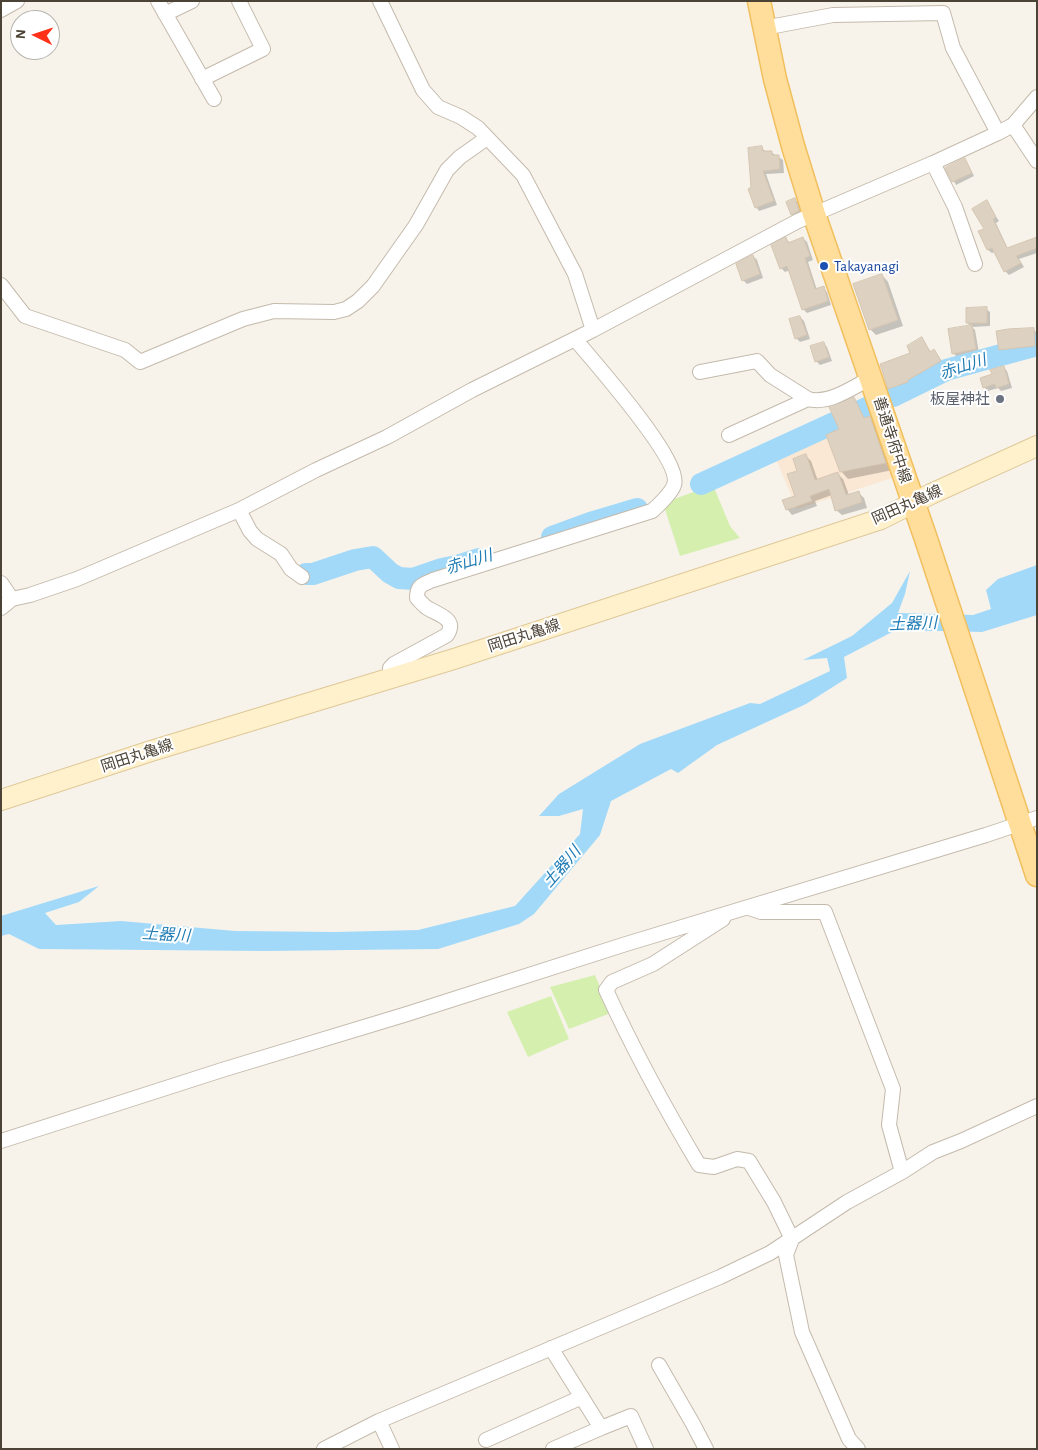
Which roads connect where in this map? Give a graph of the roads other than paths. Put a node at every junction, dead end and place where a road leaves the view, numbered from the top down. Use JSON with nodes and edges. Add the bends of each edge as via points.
{"nodes":[{"id":1,"x":17,"y":1,"type":"edge"},
{"id":2,"x":158,"y":1,"type":"edge"},
{"id":3,"x":192,"y":1,"type":"edge"},
{"id":4,"x":239,"y":1,"type":"edge"},
{"id":5,"x":380,"y":1,"type":"edge"},
{"id":6,"x":759,"y":1,"type":"edge"},
{"id":7,"x":1,"y":10,"type":"edge"},
{"id":8,"x":165,"y":14,"type":"junction"},
{"id":9,"x":764,"y":28,"type":"junction"},
{"id":10,"x":202,"y":79,"type":"junction"},
{"id":11,"x":1037,"y":98,"type":"edge"},
{"id":12,"x":214,"y":99,"type":"dead end"},
{"id":13,"x":1013,"y":125,"type":"junction"},
{"id":14,"x":998,"y":133,"type":"junction"},
{"id":15,"x":487,"y":138,"type":"junction"},
{"id":16,"x":1037,"y":161,"type":"edge"},
{"id":17,"x":933,"y":163,"type":"junction"},
{"id":18,"x":814,"y":214,"type":"junction"},
{"id":19,"x":975,"y":264,"type":"dead end"},
{"id":20,"x":1,"y":285,"type":"edge"},
{"id":21,"x":593,"y":330,"type":"junction"},
{"id":22,"x":574,"y":339,"type":"junction"},
{"id":23,"x":700,"y":372,"type":"dead end"},
{"id":24,"x":871,"y":378,"type":"junction"},
{"id":25,"x":808,"y":399,"type":"junction"},
{"id":26,"x":729,"y":436,"type":"dead end"},
{"id":27,"x":1037,"y":446,"type":"edge"},
{"id":28,"x":913,"y":503,"type":"junction"},
{"id":29,"x":240,"y":510,"type":"junction"},
{"id":30,"x":302,"y":576,"type":"dead end"},
{"id":31,"x":1,"y":583,"type":"edge"},
{"id":32,"x":12,"y":599,"type":"junction"},
{"id":33,"x":1,"y":608,"type":"edge"},
{"id":34,"x":392,"y":677,"type":"junction"},
{"id":35,"x":1,"y":800,"type":"edge"},
{"id":36,"x":1028,"y":821,"type":"edge"},
{"id":37,"x":1037,"y":875,"type":"edge"},
{"id":38,"x":741,"y":909,"type":"junction"},
{"id":39,"x":1037,"y":1106,"type":"edge"},
{"id":40,"x":1,"y":1141,"type":"edge"},
{"id":41,"x":902,"y":1172,"type":"junction"},
{"id":42,"x":792,"y":1239,"type":"junction"},
{"id":43,"x":552,"y":1348,"type":"junction"},
{"id":44,"x":659,"y":1365,"type":"dead end"},
{"id":45,"x":582,"y":1397,"type":"junction"},
{"id":46,"x":379,"y":1421,"type":"junction"},
{"id":47,"x":601,"y":1428,"type":"junction"},
{"id":48,"x":486,"y":1440,"type":"dead end"},
{"id":49,"x":578,"y":1443,"type":"edge"},
{"id":50,"x":324,"y":1449,"type":"edge"},
{"id":51,"x":392,"y":1449,"type":"edge"},
{"id":52,"x":553,"y":1449,"type":"edge"},
{"id":53,"x":646,"y":1449,"type":"edge"},
{"id":54,"x":706,"y":1449,"type":"edge"},
{"id":55,"x":858,"y":1449,"type":"edge"}],
"edges":[{"from":1,"to":7,"type":"street"},
{"from":2,"to":8,"type":"street"},
{"from":3,"to":8,"type":"street"},
{"from":4,"to":10,"type":"street","via":[[263,49]]},
{"from":5,"to":15,"type":"street","via":[[423,90],[438,107],[471,122]]},
{"from":6,"to":9,"type":"main road","name":"善通寺府中線"},
{"from":8,"to":10,"type":"street"},
{"from":9,"to":14,"type":"street","via":[[833,15],[944,13],[953,48]]},
{"from":9,"to":18,"type":"main road","name":"善通寺府中線","via":[[787,124]]},
{"from":10,"to":12,"type":"street"},
{"from":11,"to":13,"type":"street"},
{"from":13,"to":14,"type":"street"},
{"from":13,"to":16,"type":"street"},
{"from":14,"to":17,"type":"street"},
{"from":15,"to":20,"type":"street","via":[[446,170],[416,225],[373,286],[346,309],[324,313],[274,311],[260,314],[140,362],[124,350],[25,316]]},
{"from":15,"to":21,"type":"street","via":[[523,175],[572,267]]},
{"from":17,"to":18,"type":"street"},
{"from":17,"to":19,"type":"street","via":[[955,207]]},
{"from":18,"to":21,"type":"street"},
{"from":18,"to":24,"type":"main road","name":"善通寺府中線"},
{"from":21,"to":22,"type":"street"},
{"from":22,"to":29,"type":"street"},
{"from":22,"to":34,"type":"street","via":[[632,406],[653,436],[671,467],[674,486],[652,511],[421,585],[417,598],[445,617],[450,629],[447,635],[394,664],[390,668]]},
{"from":23,"to":25,"type":"street","via":[[758,361],[770,375]]},
{"from":24,"to":25,"type":"street","via":[[825,400]]},
{"from":24,"to":28,"type":"main road","name":"善通寺府中線"},
{"from":25,"to":26,"type":"street"},
{"from":27,"to":28,"type":"main road","name":"岡田丸亀線"},
{"from":28,"to":34,"type":"main road","name":"岡田丸亀線","via":[[881,519]]},
{"from":28,"to":36,"type":"main road","name":"善通寺府中線","via":[[1011,797]]},
{"from":29,"to":30,"type":"street","via":[[256,539],[281,554],[291,569]]},
{"from":29,"to":32,"type":"street","via":[[77,579]]},
{"from":31,"to":32,"type":"street"},
{"from":32,"to":33,"type":"street"},
{"from":34,"to":35,"type":"main road","name":"岡田丸亀線"},
{"from":36,"to":37,"type":"main road","name":"善通寺府中線"},
{"from":36,"to":38,"type":"street"},
{"from":38,"to":40,"type":"street"},
{"from":38,"to":41,"type":"street","via":[[825,912],[894,1089],[889,1125]]},
{"from":38,"to":42,"type":"street","via":[[653,964],[612,982],[606,990],[658,1096],[699,1165],[714,1167],[737,1159],[750,1161]]},
{"from":39,"to":41,"type":"street","via":[[933,1152]]},
{"from":41,"to":42,"type":"street","via":[[847,1202]]},
{"from":42,"to":43,"type":"street","via":[[720,1277]]},
{"from":42,"to":55,"type":"street","via":[[786,1255],[802,1332],[850,1439]]},
{"from":43,"to":45,"type":"street"},
{"from":43,"to":46,"type":"street"},
{"from":44,"to":54,"type":"street"},
{"from":45,"to":47,"type":"street"},
{"from":45,"to":48,"type":"street"},
{"from":46,"to":50,"type":"street"},
{"from":46,"to":51,"type":"street"},
{"from":47,"to":49,"type":"street"},
{"from":47,"to":53,"type":"street","via":[[631,1416]]},
{"from":49,"to":52,"type":"street"}]}
